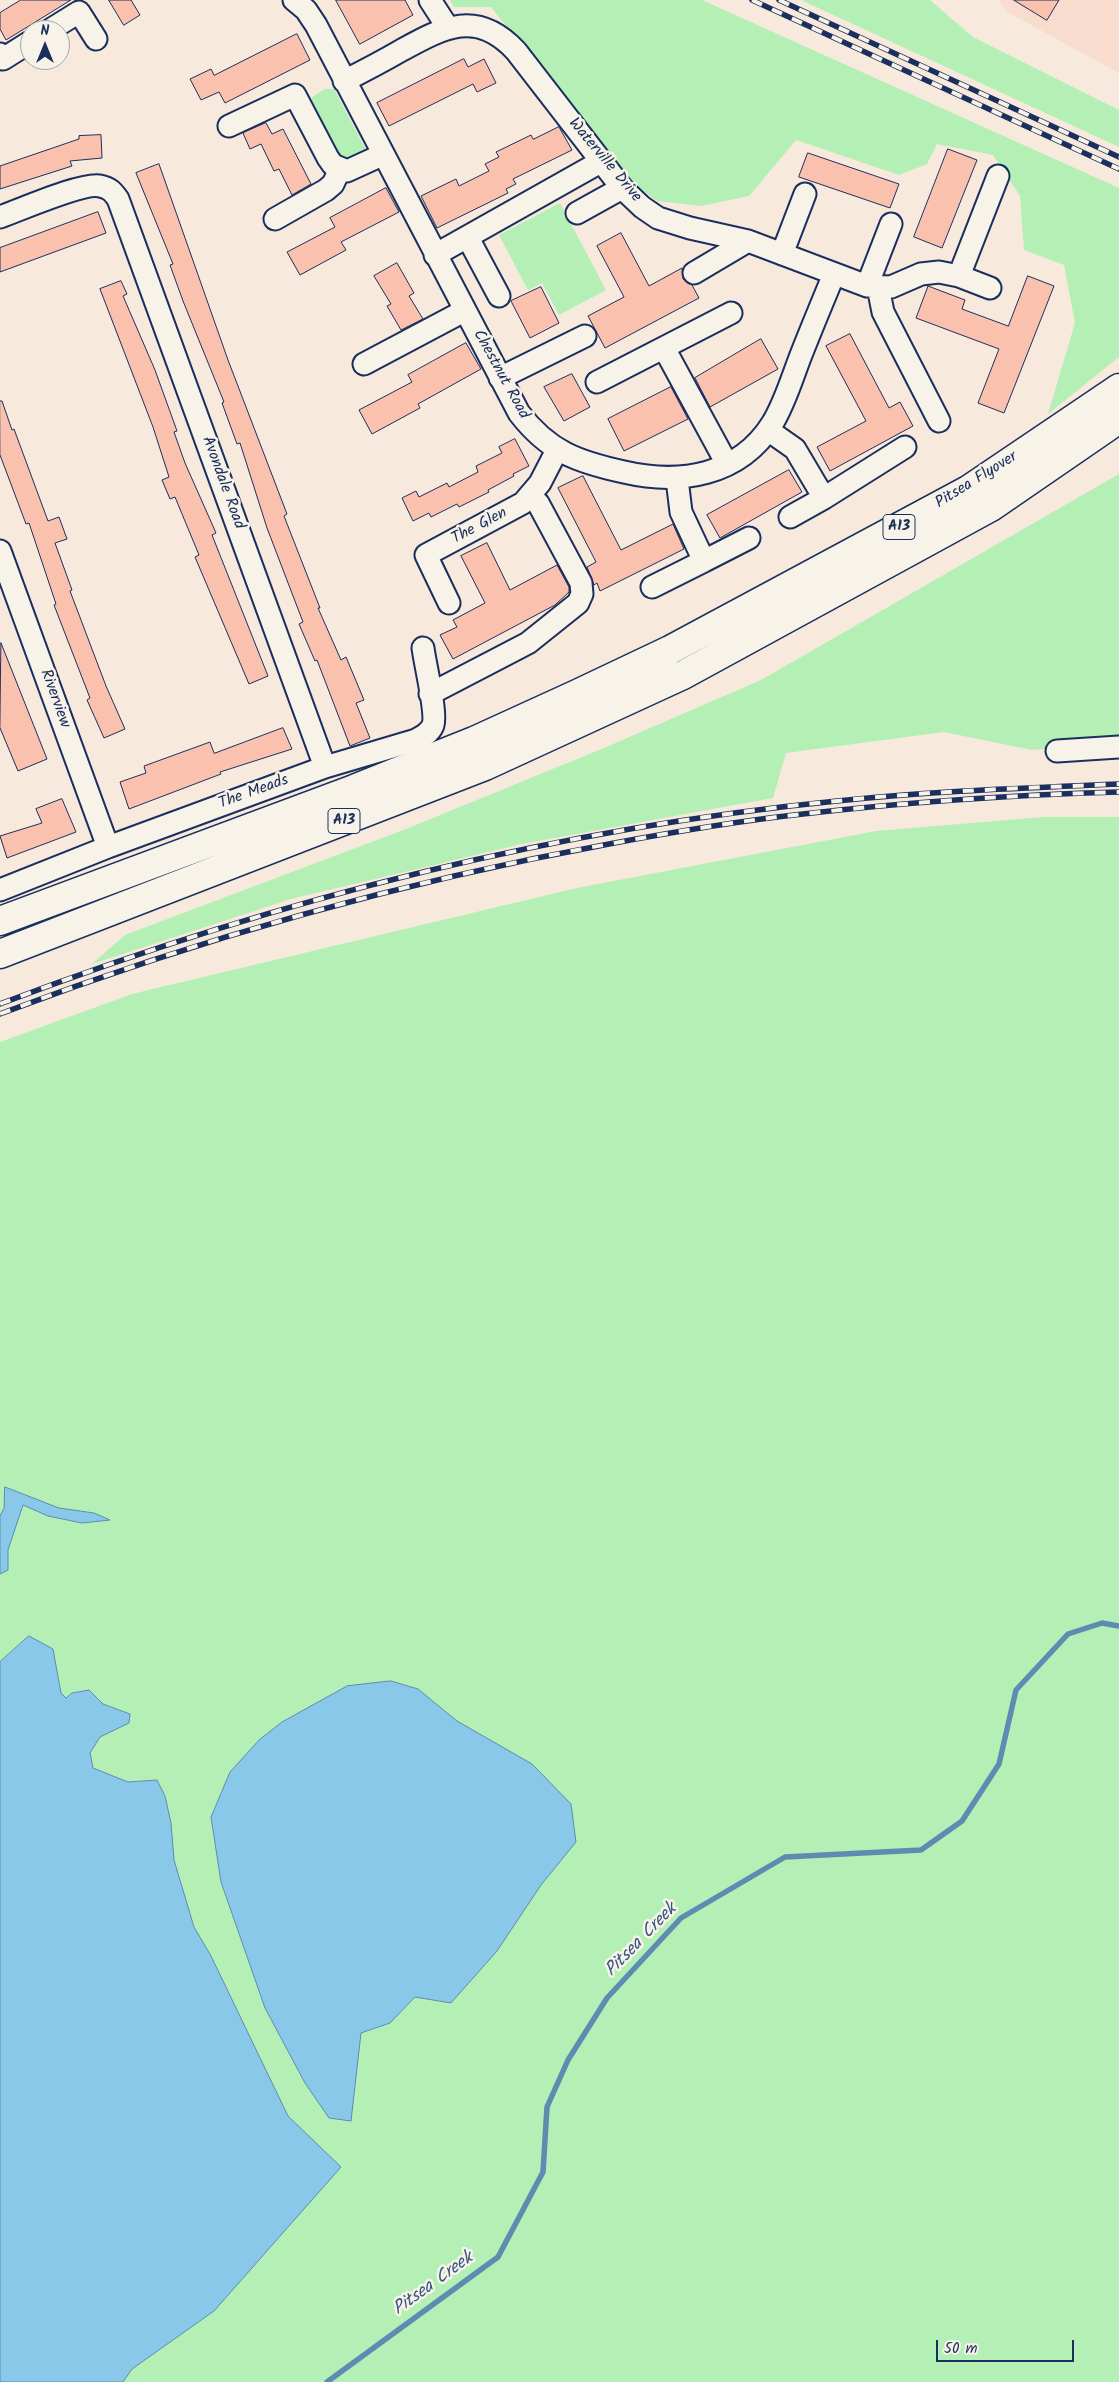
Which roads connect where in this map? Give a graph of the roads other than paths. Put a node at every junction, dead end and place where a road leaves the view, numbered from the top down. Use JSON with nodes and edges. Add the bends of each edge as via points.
{"nodes":[{"id":1,"x":294,"y":0,"type":"edge"},
{"id":2,"x":430,"y":0,"type":"edge"},
{"id":3,"x":66,"y":20,"type":"edge"},
{"id":4,"x":448,"y":28,"type":"junction"},
{"id":5,"x":96,"y":39,"type":"dead end"},
{"id":6,"x":20,"y":48,"type":"edge"},
{"id":7,"x":0,"y":54,"type":"edge"},
{"id":8,"x":344,"y":82,"type":"junction"},
{"id":9,"x":229,"y":126,"type":"dead end"},
{"id":10,"x":382,"y":155,"type":"junction"},
{"id":11,"x":602,"y":161,"type":"junction"},
{"id":12,"x":340,"y":170,"type":"junction"},
{"id":13,"x":998,"y":176,"type":"dead end"},
{"id":14,"x":622,"y":188,"type":"junction"},
{"id":15,"x":805,"y":194,"type":"dead end"},
{"id":16,"x":577,"y":214,"type":"dead end"},
{"id":17,"x":0,"y":217,"type":"edge"},
{"id":18,"x":275,"y":219,"type":"dead end"},
{"id":19,"x":891,"y":224,"type":"dead end"},
{"id":20,"x":468,"y":238,"type":"junction"},
{"id":21,"x":748,"y":241,"type":"junction"},
{"id":22,"x":782,"y":254,"type":"junction"},
{"id":23,"x":435,"y":255,"type":"junction"},
{"id":24,"x":694,"y":273,"type":"dead end"},
{"id":25,"x":834,"y":274,"type":"junction"},
{"id":26,"x":959,"y":276,"type":"junction"},
{"id":27,"x":872,"y":286,"type":"junction"},
{"id":28,"x":990,"y":288,"type":"dead end"},
{"id":29,"x":499,"y":296,"type":"dead end"},
{"id":30,"x":464,"y":311,"type":"junction"},
{"id":31,"x":731,"y":313,"type":"dead end"},
{"id":32,"x":585,"y":336,"type":"dead end"},
{"id":33,"x":664,"y":348,"type":"junction"},
{"id":34,"x":364,"y":364,"type":"dead end"},
{"id":35,"x":500,"y":378,"type":"junction"},
{"id":36,"x":597,"y":382,"type":"dead end"},
{"id":37,"x":1119,"y":388,"type":"edge"},
{"id":38,"x":1119,"y":420,"type":"edge"},
{"id":39,"x":939,"y":421,"type":"dead end"},
{"id":40,"x":768,"y":430,"type":"junction"},
{"id":41,"x":1119,"y":431,"type":"edge"},
{"id":42,"x":905,"y":447,"type":"dead end"},
{"id":43,"x":557,"y":450,"type":"junction"},
{"id":44,"x":727,"y":464,"type":"junction"},
{"id":45,"x":677,"y":479,"type":"junction"},
{"id":46,"x":824,"y":498,"type":"junction"},
{"id":47,"x":538,"y":502,"type":"dead end"},
{"id":48,"x":991,"y":507,"type":"junction"},
{"id":49,"x":790,"y":517,"type":"dead end"},
{"id":50,"x":749,"y":538,"type":"dead end"},
{"id":51,"x":0,"y":552,"type":"edge"},
{"id":52,"x":704,"y":561,"type":"junction"},
{"id":53,"x":652,"y":587,"type":"dead end"},
{"id":54,"x":449,"y":603,"type":"dead end"},
{"id":55,"x":423,"y":648,"type":"dead end"},
{"id":56,"x":430,"y":694,"type":"junction"},
{"id":57,"x":1119,"y":747,"type":"edge"},
{"id":58,"x":1057,"y":751,"type":"dead end"},
{"id":59,"x":325,"y":767,"type":"junction"},
{"id":60,"x":108,"y":847,"type":"junction"},
{"id":61,"x":0,"y":890,"type":"edge"},
{"id":62,"x":0,"y":921,"type":"edge"},
{"id":63,"x":0,"y":954,"type":"edge"}],
"edges":[{"from":1,"to":8,"type":"street","name":"Chestnut Road","via":[[316,25]]},
{"from":2,"to":4,"type":"street"},
{"from":3,"to":5,"type":"street","via":[[79,12]]},
{"from":4,"to":8,"type":"street","name":"Waterville Drive","via":[[431,34]]},
{"from":4,"to":11,"type":"street","name":"Waterville Drive","via":[[483,28],[507,41]]},
{"from":6,"to":7,"type":"street","via":[[3,58]]},
{"from":8,"to":10,"type":"street","name":"Chestnut Road"},
{"from":9,"to":12,"type":"street","via":[[302,91],[328,158]]},
{"from":10,"to":12,"type":"street","via":[[354,170]]},
{"from":10,"to":23,"type":"street","name":"Chestnut Road"},
{"from":11,"to":14,"type":"street","name":"Waterville Drive"},
{"from":11,"to":20,"type":"street"},
{"from":12,"to":18,"type":"street","via":[[326,190]]},
{"from":13,"to":26,"type":"street"},
{"from":14,"to":16,"type":"street"},
{"from":14,"to":21,"type":"street","name":"Waterville Drive","via":[[658,218]]},
{"from":15,"to":22,"type":"street"},
{"from":17,"to":59,"type":"street","name":"Avondale Road","via":[[83,187],[98,185],[111,189],[118,199]]},
{"from":19,"to":27,"type":"street"},
{"from":20,"to":23,"type":"street"},
{"from":20,"to":29,"type":"street"},
{"from":21,"to":22,"type":"street","name":"Waterville Drive"},
{"from":21,"to":24,"type":"street"},
{"from":22,"to":25,"type":"street","name":"Waterville Drive"},
{"from":23,"to":30,"type":"street","name":"Chestnut Road"},
{"from":25,"to":27,"type":"street","name":"Waterville Drive"},
{"from":25,"to":40,"type":"street","name":"Chestnut Road","via":[[780,410]]},
{"from":26,"to":27,"type":"street","via":[[930,272],[891,287]]},
{"from":26,"to":28,"type":"street"},
{"from":27,"to":39,"type":"street"},
{"from":30,"to":34,"type":"street"},
{"from":30,"to":35,"type":"street","name":"Chestnut Road"},
{"from":31,"to":33,"type":"street"},
{"from":32,"to":35,"type":"street"},
{"from":33,"to":36,"type":"street"},
{"from":33,"to":44,"type":"street"},
{"from":35,"to":43,"type":"street","name":"Chestnut Road","via":[[528,425],[539,438]]},
{"from":37,"to":62,"type":"highway","name":"Pitsea Flyover","number":"A13","via":[[968,490],[670,650],[474,741],[354,790]]},
{"from":38,"to":48,"type":"highway","name":"Pitsea Flyover","number":"A13"},
{"from":40,"to":44,"type":"street","name":"Chestnut Road","via":[[755,445]]},
{"from":40,"to":46,"type":"street","via":[[795,449]]},
{"from":41,"to":48,"type":"highway","number":"A13"},
{"from":42,"to":46,"type":"street"},
{"from":43,"to":45,"type":"street","name":"Chestnut Road","via":[[604,468],[659,479]]},
{"from":43,"to":54,"type":"street","name":"The Glen","via":[[540,483],[523,503],[426,555]]},
{"from":44,"to":45,"type":"street","name":"Chestnut Road","via":[[711,472]]},
{"from":45,"to":52,"type":"street","via":[[681,512]]},
{"from":46,"to":49,"type":"street"},
{"from":47,"to":56,"type":"street","via":[[581,583],[582,594],[578,603],[528,643]]},
{"from":48,"to":63,"type":"highway","name":"Pitsea Flyover","number":"A13","via":[[683,675],[484,766]]},
{"from":50,"to":52,"type":"street"},
{"from":51,"to":60,"type":"street","name":"Riverview"},
{"from":52,"to":53,"type":"street"},
{"from":55,"to":56,"type":"street","name":"The Meads"},
{"from":56,"to":59,"type":"street","name":"The Meads","via":[[433,725],[428,734]]},
{"from":57,"to":58,"type":"street"},
{"from":59,"to":60,"type":"street","name":"The Meads"},
{"from":60,"to":61,"type":"street","name":"The Meads"}]}
